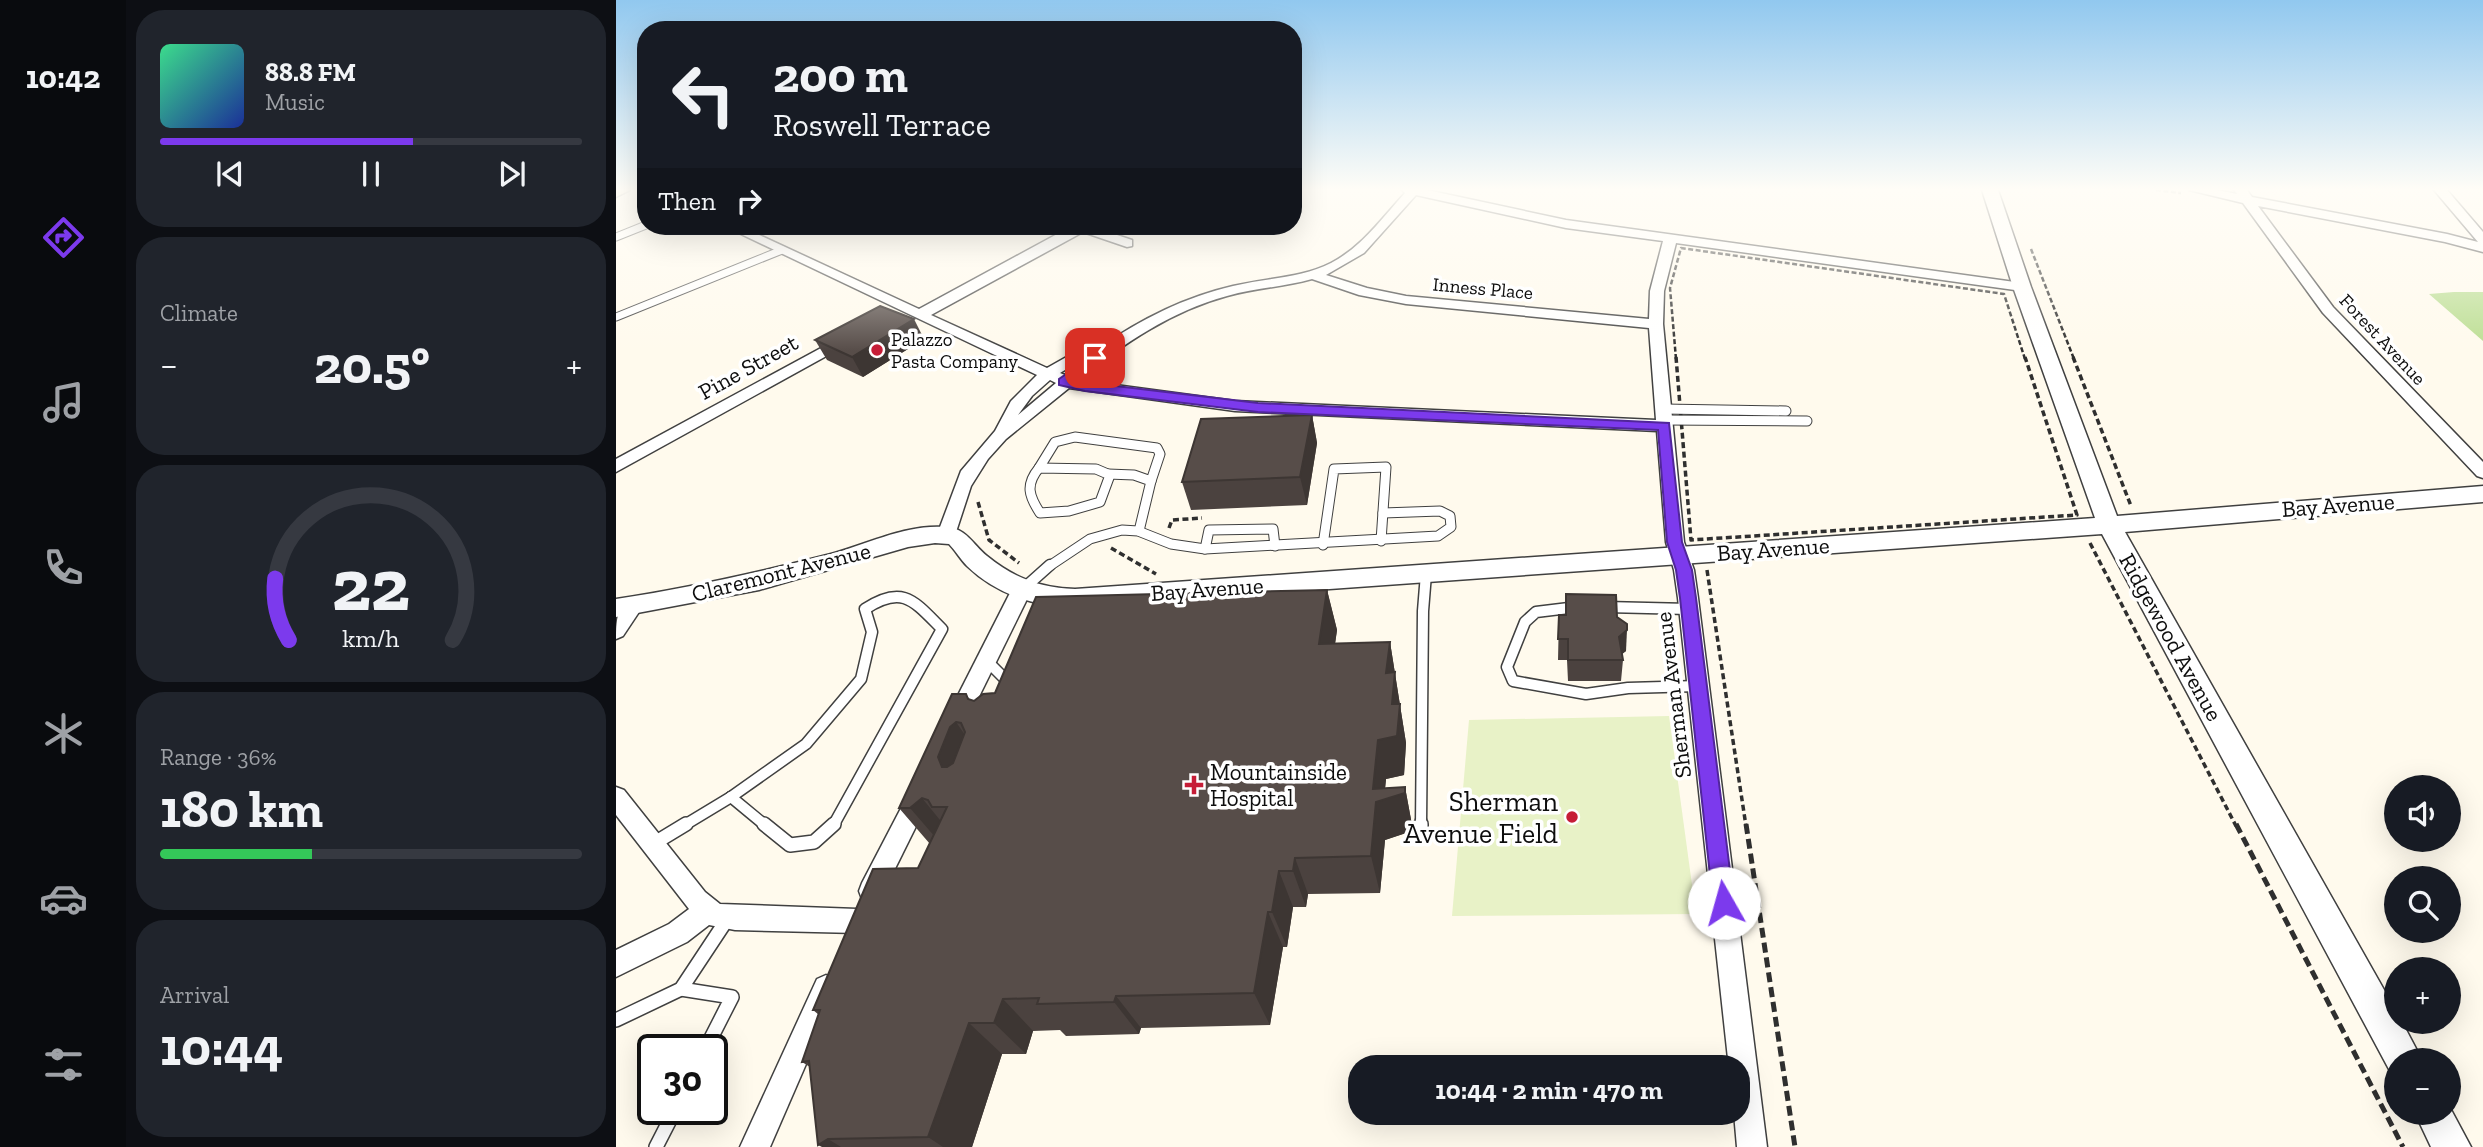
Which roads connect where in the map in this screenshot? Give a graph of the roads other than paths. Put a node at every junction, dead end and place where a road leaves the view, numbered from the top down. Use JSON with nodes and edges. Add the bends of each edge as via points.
{"nodes":[{"id":1,"x":768,"y":244,"type":"edge"},
{"id":2,"x":1048,"y":244,"type":"edge"},
{"id":3,"x":1362,"y":244,"type":"edge"},
{"id":4,"x":1670,"y":244,"type":"edge"},
{"id":5,"x":1711,"y":244,"type":"edge"},
{"id":6,"x":2008,"y":244,"type":"edge"},
{"id":7,"x":2279,"y":244,"type":"edge"},
{"id":8,"x":782,"y":250,"type":"junction"},
{"id":9,"x":1311,"y":274,"type":"junction"},
{"id":10,"x":2022,"y":287,"type":"junction"},
{"id":11,"x":903,"y":307,"type":"junction"},
{"id":12,"x":919,"y":315,"type":"junction"},
{"id":13,"x":887,"y":316,"type":"edge"},
{"id":14,"x":616,"y":317,"type":"edge"},
{"id":15,"x":1656,"y":324,"type":"junction"},
{"id":16,"x":855,"y":334,"type":"edge"},
{"id":17,"x":1119,"y":339,"type":"junction"},
{"id":18,"x":1048,"y":374,"type":"junction"},
{"id":19,"x":1064,"y":382,"type":"junction"},
{"id":20,"x":1786,"y":411,"type":"dead end"},
{"id":21,"x":1670,"y":417,"type":"junction"},
{"id":22,"x":1807,"y":421,"type":"dead end"},
{"id":23,"x":1003,"y":432,"type":"junction"},
{"id":24,"x":616,"y":466,"type":"edge"},
{"id":25,"x":1039,"y":468,"type":"junction"},
{"id":26,"x":2483,"y":471,"type":"edge"},
{"id":27,"x":1108,"y":474,"type":"junction"},
{"id":28,"x":1151,"y":481,"type":"junction"},
{"id":29,"x":2483,"y":494,"type":"edge"},
{"id":30,"x":1383,"y":513,"type":"junction"},
{"id":31,"x":2109,"y":525,"type":"junction"},
{"id":32,"x":1139,"y":531,"type":"junction"},
{"id":33,"x":946,"y":535,"type":"junction"},
{"id":34,"x":1381,"y":541,"type":"junction"},
{"id":35,"x":1323,"y":545,"type":"junction"},
{"id":36,"x":1275,"y":546,"type":"junction"},
{"id":37,"x":1205,"y":549,"type":"junction"},
{"id":38,"x":1679,"y":556,"type":"junction"},
{"id":39,"x":1426,"y":574,"type":"junction"},
{"id":40,"x":1021,"y":591,"type":"junction"},
{"id":41,"x":625,"y":607,"type":"edge"},
{"id":42,"x":1689,"y":608,"type":"junction"},
{"id":43,"x":616,"y":631,"type":"edge"},
{"id":44,"x":986,"y":660,"type":"junction"},
{"id":45,"x":1699,"y":687,"type":"junction"},
{"id":46,"x":1012,"y":701,"type":"edge"},
{"id":47,"x":950,"y":733,"type":"edge"},
{"id":48,"x":926,"y":781,"type":"edge"},
{"id":49,"x":616,"y":797,"type":"edge"},
{"id":50,"x":731,"y":797,"type":"junction"},
{"id":51,"x":1422,"y":832,"type":"dead end"},
{"id":52,"x":653,"y":844,"type":"junction"},
{"id":53,"x":888,"y":895,"type":"edge"},
{"id":54,"x":718,"y":914,"type":"junction"},
{"id":55,"x":851,"y":935,"type":"junction"},
{"id":56,"x":616,"y":964,"type":"edge"},
{"id":57,"x":681,"y":989,"type":"junction"},
{"id":58,"x":616,"y":1020,"type":"edge"},
{"id":59,"x":713,"y":1034,"type":"edge"},
{"id":60,"x":2397,"y":1048,"type":"edge"},
{"id":61,"x":667,"y":1125,"type":"edge"},
{"id":62,"x":2440,"y":1125,"type":"edge"},
{"id":63,"x":656,"y":1147,"type":"edge"},
{"id":64,"x":755,"y":1147,"type":"edge"},
{"id":65,"x":1752,"y":1147,"type":"edge"},
{"id":66,"x":2452,"y":1147,"type":"edge"}],
"edges":[{"from":1,"to":8,"type":"street"},
{"from":2,"to":12,"type":"street"},
{"from":3,"to":9,"type":"street","via":[[1349,258]]},
{"from":4,"to":15,"type":"street","name":"Sherman Avenue","via":[[1657,291]]},
{"from":5,"to":10,"type":"street"},
{"from":6,"to":10,"type":"street","name":"Ridgewood Avenue"},
{"from":7,"to":26,"type":"street","name":"Forest Avenue","via":[[2328,310]]},
{"from":8,"to":11,"type":"street"},
{"from":8,"to":14,"type":"lane"},
{"from":9,"to":15,"type":"street","name":"Inness Place","via":[[1406,300]]},
{"from":9,"to":17,"type":"street","via":[[1218,294]]},
{"from":10,"to":31,"type":"street","name":"Ridgewood Avenue"},
{"from":11,"to":12,"type":"street"},
{"from":11,"to":13,"type":"street"},
{"from":12,"to":18,"type":"street"},
{"from":15,"to":21,"type":"street","name":"Sherman Avenue"},
{"from":16,"to":24,"type":"street","name":"Pine Street"},
{"from":17,"to":18,"type":"street"},
{"from":17,"to":19,"type":"street"},
{"from":18,"to":19,"type":"street"},
{"from":18,"to":23,"type":"street","via":[[1007,417]]},
{"from":19,"to":21,"type":"street","via":[[1258,408]]},
{"from":19,"to":23,"type":"street"},
{"from":20,"to":21,"type":"lane"},
{"from":21,"to":22,"type":"lane"},
{"from":21,"to":38,"type":"street","name":"Sherman Avenue"},
{"from":23,"to":33,"type":"street","via":[[964,481]]},
{"from":25,"to":27,"type":"lane","via":[[1096,469]]},
{"from":25,"to":27,"type":"lane","via":[[1028,486],[1040,513],[1100,502]]},
{"from":25,"to":28,"type":"lane","via":[[1054,441],[1075,437],[1157,448],[1160,454]]},
{"from":27,"to":28,"type":"lane"},
{"from":28,"to":32,"type":"lane"},
{"from":29,"to":31,"type":"street","name":"Bay Avenue"},
{"from":30,"to":34,"type":"lane"},
{"from":30,"to":34,"type":"lane","via":[[1440,511],[1450,516],[1451,527],[1438,536]]},
{"from":30,"to":35,"type":"lane","via":[[1385,467],[1334,469]]},
{"from":31,"to":38,"type":"street","name":"Bay Avenue"},
{"from":31,"to":60,"type":"street","name":"Ridgewood Avenue"},
{"from":32,"to":37,"type":"lane","via":[[1150,538]]},
{"from":32,"to":40,"type":"lane","via":[[1111,532],[1079,545]]},
{"from":33,"to":40,"type":"street","via":[[954,536],[977,562]]},
{"from":33,"to":41,"type":"street","name":"Claremont Avenue"},
{"from":34,"to":35,"type":"lane"},
{"from":35,"to":36,"type":"lane"},
{"from":36,"to":37,"type":"lane"},
{"from":36,"to":37,"type":"lane","via":[[1273,529],[1209,530]]},
{"from":38,"to":39,"type":"street","name":"Bay Avenue"},
{"from":38,"to":42,"type":"street","name":"Sherman Avenue"},
{"from":39,"to":40,"type":"street","name":"Bay Avenue","via":[[1075,598]]},
{"from":39,"to":51,"type":"lane"},
{"from":40,"to":44,"type":"street"},
{"from":41,"to":43,"type":"street"},
{"from":42,"to":45,"type":"street","name":"Sherman Avenue"},
{"from":42,"to":45,"type":"lane","via":[[1577,607],[1536,612],[1525,622],[1507,667],[1513,681],[1586,694]]},
{"from":44,"to":46,"type":"lane","via":[[1016,690]]},
{"from":44,"to":47,"type":"street"},
{"from":45,"to":65,"type":"street","name":"Sherman Avenue"},
{"from":48,"to":55,"type":"street"},
{"from":49,"to":52,"type":"street"},
{"from":50,"to":50,"type":"lane","via":[[806,744],[861,679],[872,632],[865,609],[880,598],[909,597],[942,629],[832,828],[814,842],[790,845]]},
{"from":50,"to":52,"type":"lane"},
{"from":52,"to":54,"type":"street","via":[[696,900]]},
{"from":53,"to":55,"type":"lane"},
{"from":54,"to":55,"type":"street"},
{"from":54,"to":56,"type":"street"},
{"from":54,"to":57,"type":"lane"},
{"from":55,"to":64,"type":"street"},
{"from":57,"to":58,"type":"lane"},
{"from":57,"to":59,"type":"lane","via":[[732,997]]},
{"from":61,"to":63,"type":"lane"},
{"from":62,"to":66,"type":"street"}]}
